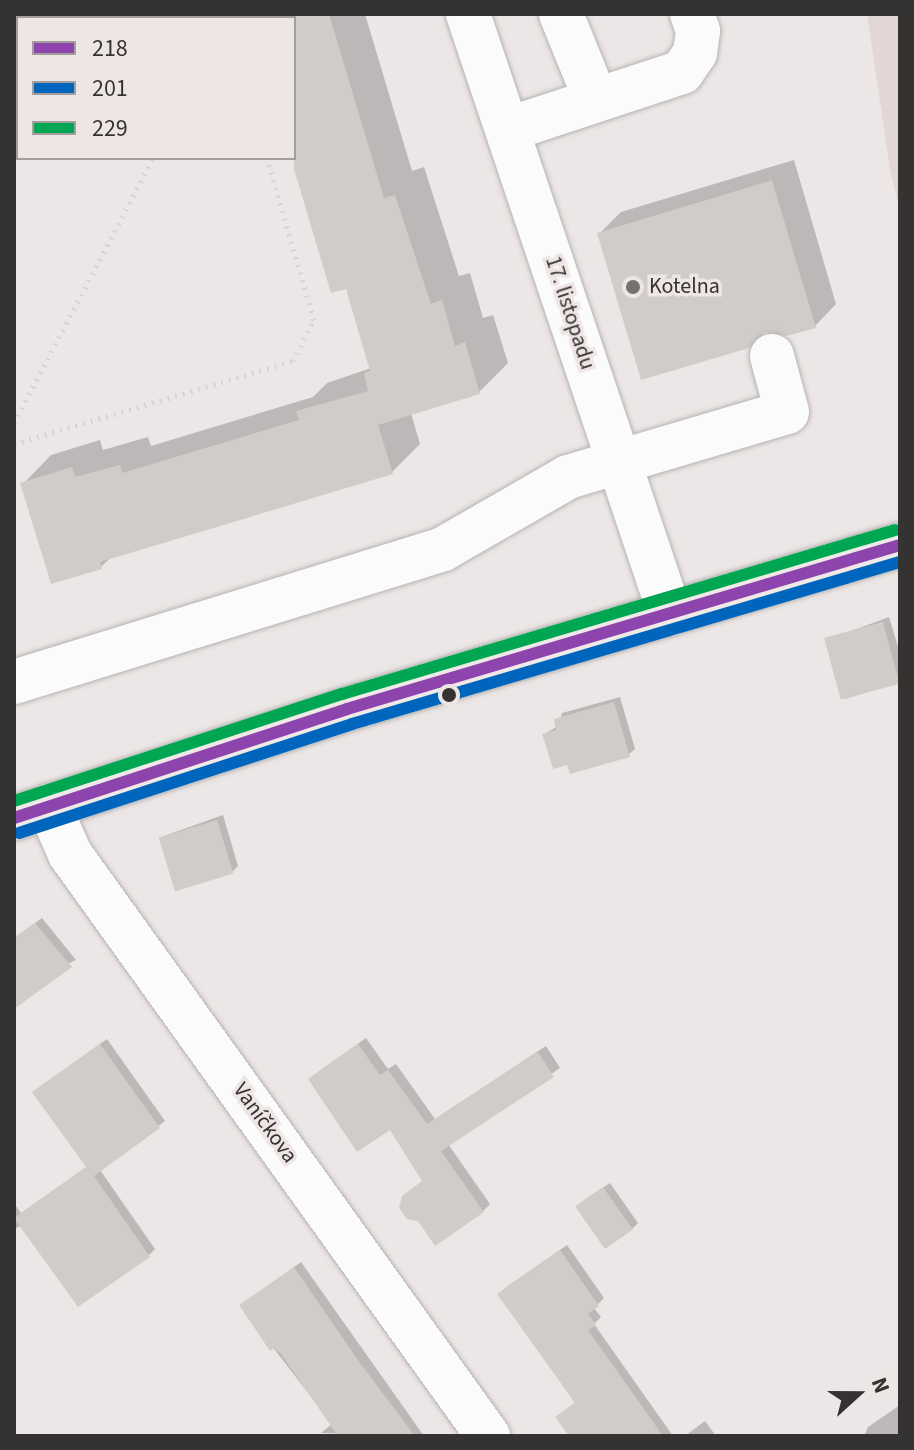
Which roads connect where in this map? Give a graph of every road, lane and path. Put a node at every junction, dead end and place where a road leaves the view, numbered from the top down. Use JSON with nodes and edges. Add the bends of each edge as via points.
{"nodes":[{"id":1,"x":468,"y":14,"type":"edge"},
{"id":2,"x":561,"y":14,"type":"edge"},
{"id":3,"x":692,"y":14,"type":"edge"},
{"id":4,"x":596,"y":100,"type":"junction"},
{"id":5,"x":509,"y":129,"type":"junction"},
{"id":6,"x":152,"y":160,"type":"edge"},
{"id":7,"x":268,"y":160,"type":"edge"},
{"id":8,"x":772,"y":356,"type":"dead end"},
{"id":9,"x":14,"y":423,"type":"edge"},
{"id":10,"x":14,"y":444,"type":"edge"},
{"id":11,"x":620,"y":461,"type":"junction"},
{"id":12,"x":900,"y":545,"type":"edge"},
{"id":13,"x":670,"y":614,"type":"junction"},
{"id":14,"x":14,"y":682,"type":"edge"},
{"id":15,"x":31,"y":812,"type":"edge"},
{"id":16,"x":488,"y":1436,"type":"edge"}],
"edges":[{"from":1,"to":5,"type":"street","name":"17. listopadu"},
{"from":2,"to":4,"type":"street"},
{"from":3,"to":4,"type":"street","via":[[698,31],[695,53],[682,72]]},
{"from":4,"to":5,"type":"street"},
{"from":5,"to":11,"type":"street","name":"17. listopadu"},
{"from":6,"to":9,"type":"path"},
{"from":7,"to":10,"type":"path","via":[[314,320],[293,361]]},
{"from":8,"to":11,"type":"street","via":[[787,412]]},
{"from":11,"to":13,"type":"street","name":"17. listopadu"},
{"from":11,"to":14,"type":"street","via":[[568,477],[443,549]]},
{"from":12,"to":13,"type":"main road"},
{"from":13,"to":15,"type":"main road","via":[[333,713]]},
{"from":15,"to":16,"type":"street","name":"Vaníčkova","via":[[70,854]]}]}
